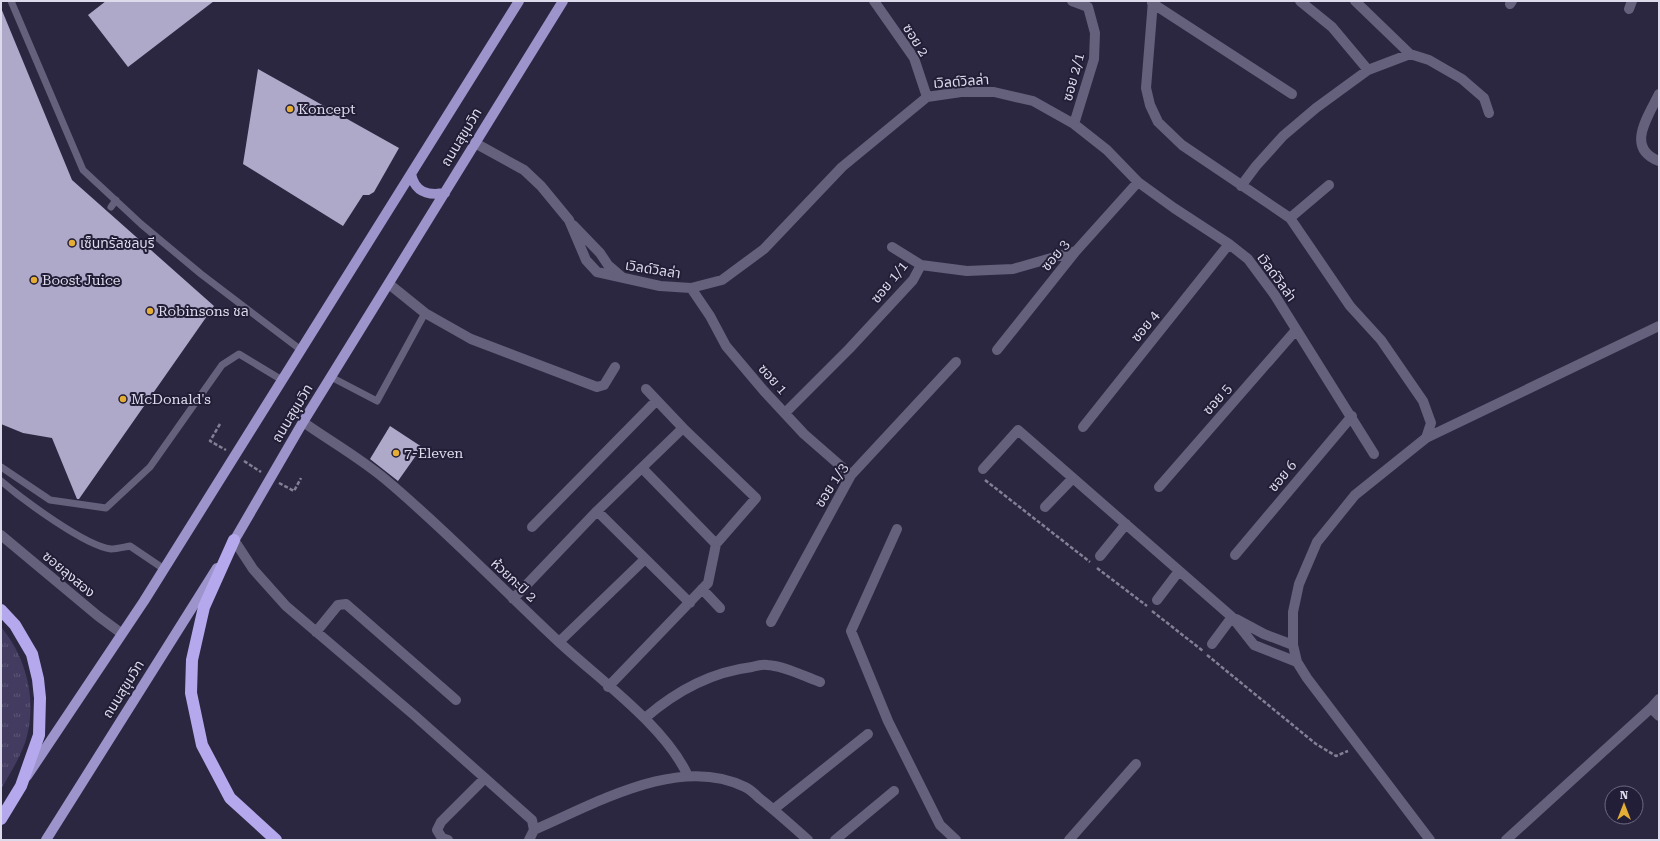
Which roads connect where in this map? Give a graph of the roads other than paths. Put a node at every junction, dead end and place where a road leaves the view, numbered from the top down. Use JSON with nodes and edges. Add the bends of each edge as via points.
{"nodes":[{"id":1,"x":11,"y":1,"type":"edge"},
{"id":2,"x":519,"y":1,"type":"edge"},
{"id":3,"x":563,"y":1,"type":"edge"},
{"id":4,"x":874,"y":1,"type":"edge"},
{"id":5,"x":1072,"y":1,"type":"edge"},
{"id":6,"x":1300,"y":1,"type":"edge"},
{"id":7,"x":1355,"y":1,"type":"edge"},
{"id":8,"x":1152,"y":2,"type":"edge"},
{"id":9,"x":1410,"y":54,"type":"junction"},
{"id":10,"x":1368,"y":70,"type":"junction"},
{"id":11,"x":1292,"y":94,"type":"dead end"},
{"id":12,"x":1659,"y":94,"type":"edge"},
{"id":13,"x":927,"y":97,"type":"junction"},
{"id":14,"x":1489,"y":113,"type":"dead end"},
{"id":15,"x":1074,"y":124,"type":"junction"},
{"id":16,"x":476,"y":143,"type":"junction"},
{"id":17,"x":1659,"y":161,"type":"edge"},
{"id":18,"x":411,"y":174,"type":"junction"},
{"id":19,"x":1138,"y":182,"type":"junction"},
{"id":20,"x":1329,"y":185,"type":"dead end"},
{"id":21,"x":1241,"y":186,"type":"junction"},
{"id":22,"x":445,"y":193,"type":"junction"},
{"id":23,"x":116,"y":200,"type":"junction"},
{"id":24,"x":111,"y":207,"type":"dead end"},
{"id":25,"x":1290,"y":218,"type":"junction"},
{"id":26,"x":569,"y":220,"type":"junction"},
{"id":27,"x":142,"y":224,"type":"junction"},
{"id":28,"x":136,"y":230,"type":"dead end"},
{"id":29,"x":1229,"y":244,"type":"junction"},
{"id":30,"x":892,"y":247,"type":"dead end"},
{"id":31,"x":1076,"y":251,"type":"junction"},
{"id":32,"x":921,"y":266,"type":"junction"},
{"id":33,"x":625,"y":279,"type":"junction"},
{"id":34,"x":389,"y":284,"type":"junction"},
{"id":35,"x":691,"y":288,"type":"junction"},
{"id":36,"x":425,"y":313,"type":"junction"},
{"id":37,"x":1659,"y":326,"type":"edge"},
{"id":38,"x":1296,"y":330,"type":"junction"},
{"id":39,"x":301,"y":350,"type":"junction"},
{"id":40,"x":997,"y":350,"type":"dead end"},
{"id":41,"x":956,"y":362,"type":"dead end"},
{"id":42,"x":615,"y":367,"type":"dead end"},
{"id":43,"x":330,"y":377,"type":"junction"},
{"id":44,"x":282,"y":380,"type":"junction"},
{"id":45,"x":646,"y":389,"type":"dead end"},
{"id":46,"x":656,"y":402,"type":"junction"},
{"id":47,"x":785,"y":413,"type":"junction"},
{"id":48,"x":1352,"y":416,"type":"junction"},
{"id":49,"x":303,"y":422,"type":"junction"},
{"id":50,"x":1083,"y":427,"type":"dead end"},
{"id":51,"x":683,"y":428,"type":"junction"},
{"id":52,"x":1426,"y":438,"type":"junction"},
{"id":53,"x":1374,"y":454,"type":"dead end"},
{"id":54,"x":1,"y":467,"type":"edge"},
{"id":55,"x":642,"y":468,"type":"junction"},
{"id":56,"x":984,"y":470,"type":"road end"},
{"id":57,"x":851,"y":475,"type":"junction"},
{"id":58,"x":1072,"y":478,"type":"junction"},
{"id":59,"x":1,"y":481,"type":"edge"},
{"id":60,"x":1159,"y":487,"type":"dead end"},
{"id":61,"x":1045,"y":507,"type":"dead end"},
{"id":62,"x":597,"y":511,"type":"junction"},
{"id":63,"x":1126,"y":524,"type":"junction"},
{"id":64,"x":532,"y":527,"type":"dead end"},
{"id":65,"x":897,"y":528,"type":"dead end"},
{"id":66,"x":1,"y":535,"type":"edge"},
{"id":67,"x":234,"y":540,"type":"junction"},
{"id":68,"x":716,"y":544,"type":"junction"},
{"id":69,"x":1234,"y":555,"type":"dead end"},
{"id":70,"x":1100,"y":556,"type":"dead end"},
{"id":71,"x":645,"y":559,"type":"junction"},
{"id":72,"x":164,"y":569,"type":"junction"},
{"id":73,"x":1179,"y":571,"type":"junction"},
{"id":74,"x":702,"y":589,"type":"junction"},
{"id":75,"x":513,"y":599,"type":"junction"},
{"id":76,"x":1158,"y":600,"type":"dead end"},
{"id":77,"x":690,"y":603,"type":"junction"},
{"id":78,"x":720,"y":608,"type":"dead end"},
{"id":79,"x":1,"y":610,"type":"edge"},
{"id":80,"x":1232,"y":617,"type":"junction"},
{"id":81,"x":771,"y":622,"type":"dead end"},
{"id":82,"x":316,"y":632,"type":"junction"},
{"id":83,"x":121,"y":633,"type":"junction"},
{"id":84,"x":559,"y":642,"type":"junction"},
{"id":85,"x":1212,"y":644,"type":"dead end"},
{"id":86,"x":1293,"y":645,"type":"junction"},
{"id":87,"x":1297,"y":662,"type":"junction"},
{"id":88,"x":820,"y":682,"type":"dead end"},
{"id":89,"x":608,"y":687,"type":"junction"},
{"id":90,"x":1659,"y":699,"type":"edge"},
{"id":91,"x":456,"y":700,"type":"dead end"},
{"id":92,"x":1651,"y":708,"type":"junction"},
{"id":93,"x":1659,"y":716,"type":"edge"},
{"id":94,"x":645,"y":718,"type":"junction"},
{"id":95,"x":868,"y":734,"type":"dead end"},
{"id":96,"x":1136,"y":764,"type":"dead end"},
{"id":97,"x":688,"y":776,"type":"junction"},
{"id":98,"x":485,"y":778,"type":"junction"},
{"id":99,"x":21,"y":786,"type":"junction"},
{"id":100,"x":894,"y":791,"type":"dead end"},
{"id":101,"x":774,"y":809,"type":"junction"},
{"id":102,"x":1,"y":819,"type":"edge"},
{"id":103,"x":534,"y":830,"type":"junction"},
{"id":104,"x":46,"y":840,"type":"edge"},
{"id":105,"x":276,"y":840,"type":"edge"},
{"id":106,"x":448,"y":840,"type":"edge"},
{"id":107,"x":529,"y":840,"type":"edge"},
{"id":108,"x":808,"y":840,"type":"edge"},
{"id":109,"x":834,"y":840,"type":"edge"},
{"id":110,"x":956,"y":840,"type":"edge"},
{"id":111,"x":1069,"y":840,"type":"edge"},
{"id":112,"x":1430,"y":840,"type":"edge"},
{"id":113,"x":1506,"y":840,"type":"edge"}],
"edges":[{"from":1,"to":23,"type":"lane","via":[[82,170]]},
{"from":2,"to":18,"type":"main road","name":"ถนนสุขุมวิท"},
{"from":3,"to":16,"type":"main road","name":"ถนนสุขุมวิท"},
{"from":4,"to":13,"type":"street","name":"ซอย 2","via":[[914,58]]},
{"from":5,"to":15,"type":"street","name":"ซอย 2/1","via":[[1088,7],[1095,33],[1094,59]]},
{"from":6,"to":10,"type":"street","via":[[1332,27]]},
{"from":7,"to":9,"type":"street"},
{"from":8,"to":11,"type":"street"},
{"from":8,"to":21,"type":"street","via":[[1146,88],[1158,122],[1182,145]]},
{"from":9,"to":10,"type":"street"},
{"from":9,"to":14,"type":"street","via":[[1429,60],[1462,79],[1484,98]]},
{"from":10,"to":21,"type":"street","via":[[1283,136]]},
{"from":12,"to":17,"type":"street","via":[[1640,139],[1642,149],[1649,157]]},
{"from":13,"to":15,"type":"street","name":"เวิลด์วิลล่า","via":[[961,92],[994,92],[1034,101]]},
{"from":13,"to":35,"type":"street","name":"เวิลด์วิลล่า","via":[[842,167],[764,249],[722,280]]},
{"from":15,"to":19,"type":"street","name":"เวิลด์วิลล่า","via":[[1107,150]]},
{"from":16,"to":22,"type":"main road","name":"ถนนสุขุมวิท"},
{"from":16,"to":26,"type":"street","name":"เวิลด์วิลล่า","via":[[524,170]]},
{"from":18,"to":22,"type":"main road","via":[[413,182],[422,192]]},
{"from":18,"to":39,"type":"main road","name":"ถนนสุขุมวิท"},
{"from":19,"to":29,"type":"street","name":"เวิลด์วิลล่า"},
{"from":19,"to":31,"type":"street","name":"ซอย 3"},
{"from":20,"to":25,"type":"street"},
{"from":21,"to":25,"type":"street"},
{"from":22,"to":34,"type":"main road","name":"ถนนสุขุมวิท"},
{"from":23,"to":24,"type":"lane"},
{"from":23,"to":27,"type":"lane"},
{"from":25,"to":52,"type":"street","via":[[1350,306],[1381,340],[1423,402],[1431,423]]},
{"from":26,"to":33,"type":"street","via":[[600,253],[608,266]]},
{"from":26,"to":33,"type":"street","name":"เวิลด์วิลล่า","via":[[586,260],[598,272]]},
{"from":27,"to":28,"type":"lane"},
{"from":27,"to":39,"type":"lane","via":[[201,274]]},
{"from":29,"to":38,"type":"street","name":"เวิลด์วิลล่า","via":[[1248,259]]},
{"from":29,"to":50,"type":"street","name":"ซอย 4"},
{"from":30,"to":32,"type":"street"},
{"from":31,"to":32,"type":"street","name":"ซอย 1/1","via":[[1013,270],[967,271]]},
{"from":31,"to":40,"type":"street","name":"ซอย 3"},
{"from":32,"to":47,"type":"street","name":"ซอย 1/1","via":[[913,280]]},
{"from":33,"to":35,"type":"street","name":"เวิลด์วิลล่า","via":[[660,286]]},
{"from":34,"to":36,"type":"street"},
{"from":34,"to":43,"type":"main road","name":"ถนนสุขุมวิท"},
{"from":35,"to":47,"type":"street","name":"ซอย 1","via":[[726,346]]},
{"from":36,"to":42,"type":"street","via":[[471,340],[597,387],[604,385]]},
{"from":36,"to":43,"type":"lane","via":[[377,402]]},
{"from":37,"to":52,"type":"street"},
{"from":38,"to":48,"type":"street","name":"เวิลด์วิลล่า"},
{"from":38,"to":60,"type":"street","name":"ซอย 5"},
{"from":39,"to":44,"type":"main road","name":"ถนนสุขุมวิท"},
{"from":41,"to":57,"type":"street","name":"ซอย 1/3"},
{"from":43,"to":49,"type":"main road","name":"ถนนสุขุมวิท"},
{"from":44,"to":54,"type":"lane","via":[[239,354],[231,358],[222,365],[150,468],[106,508],[50,500]]},
{"from":44,"to":72,"type":"main road","name":"ถนนสุขุมวิท"},
{"from":45,"to":46,"type":"street"},
{"from":46,"to":51,"type":"street"},
{"from":46,"to":64,"type":"street"},
{"from":47,"to":57,"type":"street","name":"ซอย 1","via":[[804,434]]},
{"from":48,"to":53,"type":"street","name":"เวิลด์วิลล่า"},
{"from":48,"to":69,"type":"street","name":"ซอย 6"},
{"from":49,"to":67,"type":"main road","name":"ถนนสุขุมวิท"},
{"from":49,"to":75,"type":"street","name":"ห้วยกะปิ 2","via":[[384,478]]},
{"from":51,"to":55,"type":"street"},
{"from":51,"to":68,"type":"street","via":[[756,498]]},
{"from":52,"to":86,"type":"street","via":[[1355,495],[1317,542],[1299,584],[1293,612]]},
{"from":55,"to":62,"type":"street"},
{"from":55,"to":68,"type":"street"},
{"from":56,"to":58,"type":"street","via":[[1018,430]]},
{"from":57,"to":81,"type":"street","name":"ซอย 1/3"},
{"from":58,"to":61,"type":"street"},
{"from":58,"to":63,"type":"street"},
{"from":59,"to":72,"type":"lane","via":[[88,542],[112,549],[130,546]]},
{"from":62,"to":71,"type":"street"},
{"from":62,"to":75,"type":"street"},
{"from":63,"to":70,"type":"street"},
{"from":63,"to":73,"type":"street"},
{"from":65,"to":110,"type":"street","via":[[851,631],[888,721],[940,825]]},
{"from":66,"to":83,"type":"street","name":"ซอยลุงสอง"},
{"from":67,"to":82,"type":"street","via":[[253,569],[286,606]]},
{"from":67,"to":104,"type":"main road","name":"ถนนสุขุมวิท"},
{"from":67,"to":105,"type":"highway","via":[[204,607],[192,660],[191,693],[202,745],[230,798]]},
{"from":68,"to":74,"type":"street","via":[[708,583]]},
{"from":71,"to":77,"type":"street"},
{"from":71,"to":84,"type":"street"},
{"from":72,"to":83,"type":"main road","name":"ถนนสุขุมวิท"},
{"from":73,"to":76,"type":"street"},
{"from":73,"to":80,"type":"street"},
{"from":74,"to":77,"type":"street"},
{"from":74,"to":78,"type":"street"},
{"from":75,"to":84,"type":"street","name":"ห้วยกะปิ 2"},
{"from":77,"to":89,"type":"street"},
{"from":79,"to":99,"type":"highway","via":[[15,625],[27,644],[38,679],[39,734]]},
{"from":80,"to":85,"type":"street"},
{"from":80,"to":86,"type":"street","via":[[1264,634]]},
{"from":80,"to":87,"type":"street","via":[[1254,645]]},
{"from":82,"to":91,"type":"street","via":[[338,605],[346,604]]},
{"from":82,"to":98,"type":"street"},
{"from":83,"to":99,"type":"main road","name":"ถนนสุขุมวิท"},
{"from":84,"to":89,"type":"street","name":"ห้วยกะปิ 2"},
{"from":86,"to":87,"type":"street"},
{"from":87,"to":112,"type":"street"},
{"from":88,"to":94,"type":"street","via":[[766,664],[736,668],[681,691]]},
{"from":89,"to":94,"type":"street","name":"ห้วยกะปิ 2"},
{"from":90,"to":92,"type":"street"},
{"from":92,"to":93,"type":"street"},
{"from":92,"to":113,"type":"street"},
{"from":94,"to":97,"type":"street","name":"ห้วยกะปิ 2","via":[[680,759]]},
{"from":95,"to":101,"type":"street"},
{"from":96,"to":111,"type":"street"},
{"from":97,"to":101,"type":"street","via":[[720,779],[746,787]]},
{"from":97,"to":103,"type":"street","via":[[655,781],[628,789]]},
{"from":98,"to":103,"type":"street","via":[[532,820]]},
{"from":98,"to":106,"type":"street","via":[[441,822],[438,830],[442,838]]},
{"from":99,"to":102,"type":"highway","name":"ถนนสุขุมวิท"},
{"from":100,"to":109,"type":"street"},
{"from":101,"to":108,"type":"street"},
{"from":103,"to":107,"type":"street"}]}
